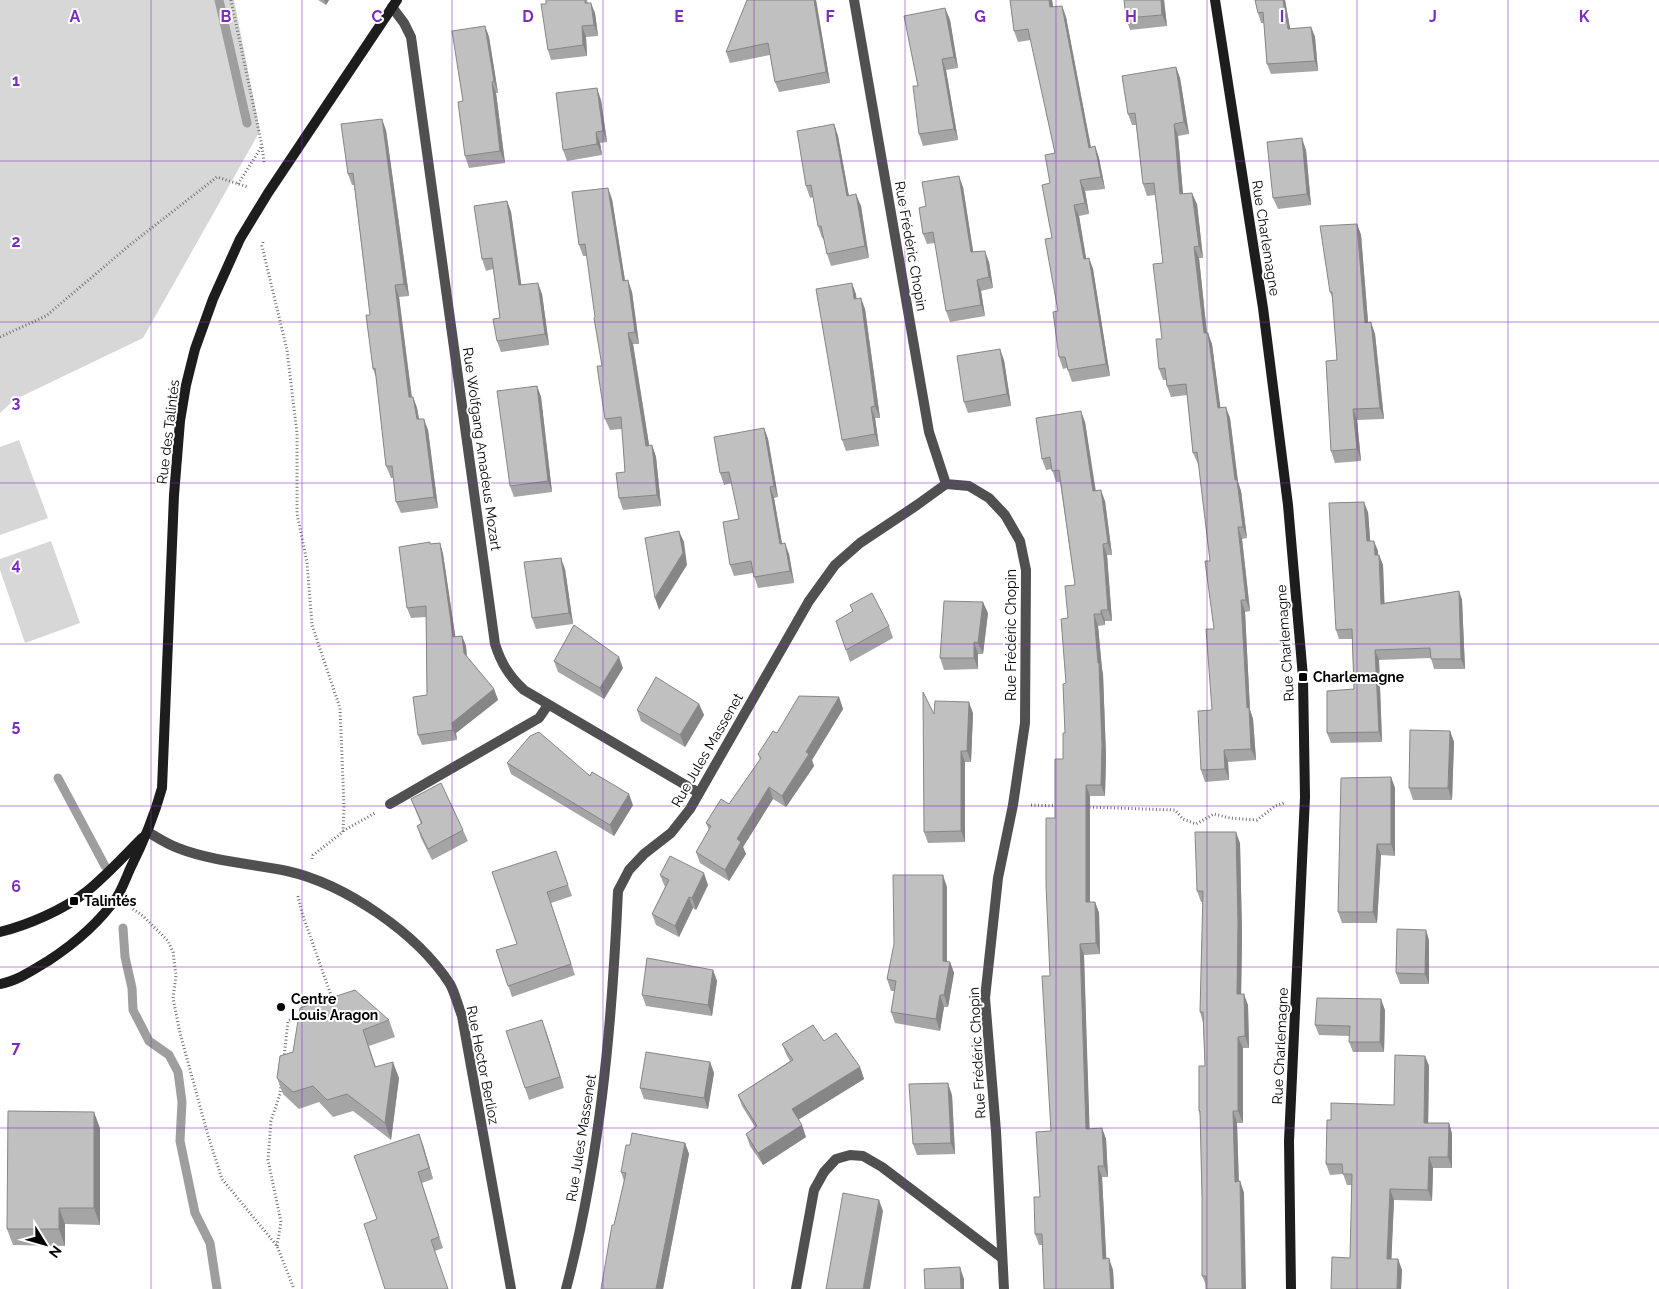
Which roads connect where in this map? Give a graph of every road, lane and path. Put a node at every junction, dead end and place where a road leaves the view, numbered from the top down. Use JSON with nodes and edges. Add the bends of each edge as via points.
{"nodes":[{"id":1,"x":231,"y":0,"type":"edge"},
{"id":2,"x":854,"y":0,"type":"edge"},
{"id":3,"x":1215,"y":0,"type":"edge"},
{"id":4,"x":394,"y":4,"type":"edge"},
{"id":5,"x":262,"y":146,"type":"junction"},
{"id":6,"x":238,"y":184,"type":"junction"},
{"id":7,"x":268,"y":193,"type":"junction"},
{"id":8,"x":263,"y":237,"type":"dead end"},
{"id":9,"x":0,"y":337,"type":"edge"},
{"id":10,"x":946,"y":484,"type":"junction"},
{"id":11,"x":548,"y":705,"type":"junction"},
{"id":12,"x":699,"y":793,"type":"junction"},
{"id":13,"x":1305,"y":797,"type":"junction"},
{"id":14,"x":390,"y":804,"type":"joint"},
{"id":15,"x":1013,"y":805,"type":"junction"},
{"id":16,"x":1061,"y":806,"type":"edge"},
{"id":17,"x":1080,"y":807,"type":"edge"},
{"id":18,"x":148,"y":832,"type":"junction"},
{"id":19,"x":343,"y":832,"type":"junction"},
{"id":20,"x":305,"y":876,"type":"junction"},
{"id":21,"x":131,"y":907,"type":"dead end"},
{"id":22,"x":0,"y":932,"type":"edge"},
{"id":23,"x":0,"y":984,"type":"edge"},
{"id":24,"x":324,"y":1002,"type":"edge"},
{"id":25,"x":302,"y":1014,"type":"edge"},
{"id":26,"x":283,"y":1066,"type":"edge"},
{"id":27,"x":282,"y":1076,"type":"edge"},
{"id":28,"x":277,"y":1246,"type":"junction"},
{"id":29,"x":1002,"y":1258,"type":"junction"},
{"id":30,"x":294,"y":1289,"type":"edge"},
{"id":31,"x":511,"y":1289,"type":"edge"},
{"id":32,"x":566,"y":1289,"type":"edge"},
{"id":33,"x":796,"y":1289,"type":"edge"},
{"id":34,"x":1004,"y":1289,"type":"edge"},
{"id":35,"x":1291,"y":1289,"type":"edge"}],
"edges":[{"from":1,"to":5,"type":"path"},
{"from":2,"to":10,"type":"street","name":"Rue Frédéric Chopin","via":[[929,432]]},
{"from":3,"to":13,"type":"street","name":"Rue Charlemagne","via":[[1263,308],[1288,506],[1303,678]]},
{"from":4,"to":7,"type":"street","name":"Rue des Talintés"},
{"from":4,"to":11,"type":"street","name":"Rue Wolfgang Amadeus Mozart","via":[[412,37],[495,644],[513,680]]},
{"from":5,"to":6,"type":"path"},
{"from":5,"to":7,"type":"path"},
{"from":6,"to":7,"type":"path"},
{"from":6,"to":9,"type":"path","via":[[217,177],[46,316]]},
{"from":7,"to":18,"type":"street","name":"Rue des Talintés","via":[[240,239],[213,299],[186,385],[174,495],[162,788]]},
{"from":8,"to":19,"type":"path","via":[[262,246],[287,350],[297,433],[297,514],[307,562],[312,625],[340,708]]},
{"from":10,"to":12,"type":"street","name":"Rue Jules Massenet","via":[[860,543],[835,565],[809,600]]},
{"from":10,"to":15,"type":"street","name":"Rue Frédéric Chopin","via":[[969,486],[989,498],[1005,515],[1020,541],[1026,570],[1025,723]]},
{"from":11,"to":12,"type":"street","name":"Rue Wolfgang Amadeus Mozart"},
{"from":11,"to":14,"type":"street","via":[[539,718]]},
{"from":12,"to":32,"type":"street","name":"Rue Jules Massenet","via":[[671,833],[629,870],[618,891],[604,1086],[577,1246]]},
{"from":13,"to":17,"type":"path","via":[[1275,806],[1257,820],[1214,814],[1196,824],[1183,819],[1175,810]]},
{"from":13,"to":35,"type":"street","name":"Rue Charlemagne","via":[[1289,1141]]},
{"from":14,"to":19,"type":"path"},
{"from":15,"to":16,"type":"path"},
{"from":15,"to":29,"type":"street","name":"Rue Frédéric Chopin","via":[[998,878],[985,998]]},
{"from":18,"to":20,"type":"street","name":"Rue Hector Berlioz","via":[[186,851]]},
{"from":18,"to":22,"type":"street","name":"Rue des Talintés","via":[[74,900],[23,926]]},
{"from":18,"to":23,"type":"street","name":"Rue des Talintés","via":[[118,896],[100,918],[70,947],[42,965]]},
{"from":19,"to":20,"type":"path","via":[[313,855]]},
{"from":20,"to":24,"type":"path","via":[[298,896],[332,998]]},
{"from":20,"to":31,"type":"street","name":"Rue Hector Berlioz","via":[[360,902],[394,925],[423,951],[450,985],[462,1016]]},
{"from":21,"to":28,"type":"path","via":[[168,941],[173,952],[176,976],[173,998],[180,1033],[222,1179]]},
{"from":25,"to":26,"type":"path","via":[[288,1021]]},
{"from":27,"to":28,"type":"path","via":[[271,1121],[268,1160],[280,1222]]},
{"from":28,"to":30,"type":"path"},
{"from":29,"to":33,"type":"street","via":[[882,1167],[863,1156],[850,1156],[836,1159],[814,1190]]},
{"from":29,"to":34,"type":"street","name":"Rue Frédéric Chopin"}]}
